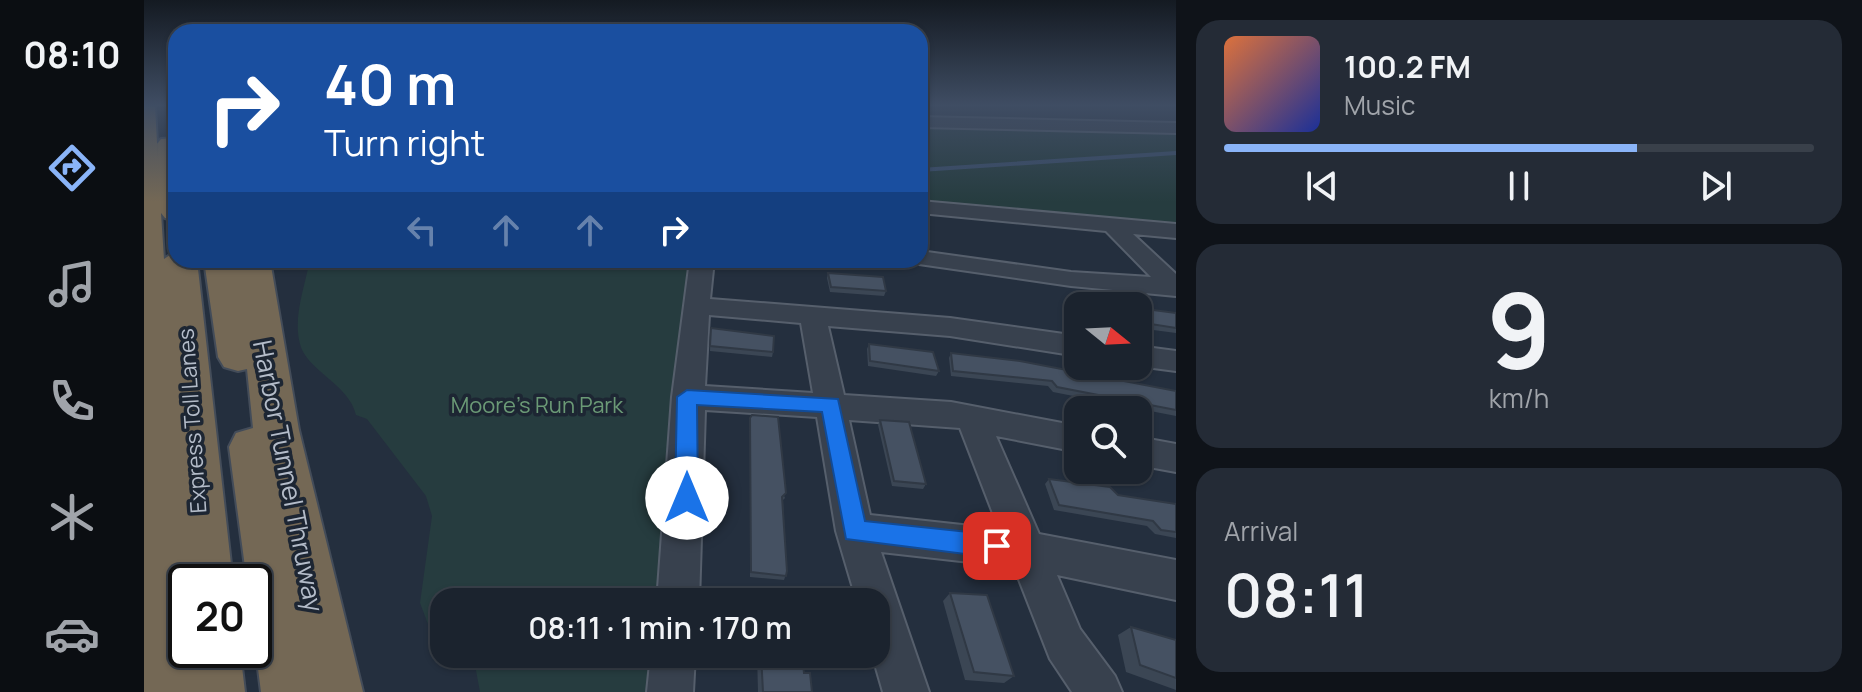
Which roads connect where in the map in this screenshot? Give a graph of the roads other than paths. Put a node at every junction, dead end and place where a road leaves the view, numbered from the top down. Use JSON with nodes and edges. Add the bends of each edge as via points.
{"nodes":[{"id":1,"x":145,"y":137,"type":"edge"},
{"id":2,"x":928,"y":208,"type":"edge"},
{"id":3,"x":1113,"y":226,"type":"junction"},
{"id":4,"x":1176,"y":231,"type":"edge"},
{"id":5,"x":928,"y":259,"type":"edge"},
{"id":6,"x":181,"y":268,"type":"edge"},
{"id":7,"x":222,"y":268,"type":"edge"},
{"id":8,"x":254,"y":268,"type":"edge"},
{"id":9,"x":701,"y":268,"type":"edge"},
{"id":10,"x":1176,"y":288,"type":"edge"},
{"id":11,"x":696,"y":306,"type":"junction"},
{"id":12,"x":813,"y":316,"type":"junction"},
{"id":13,"x":1064,"y":344,"type":"edge"},
{"id":14,"x":1152,"y":358,"type":"edge"},
{"id":15,"x":1176,"y":361,"type":"edge"},
{"id":16,"x":687,"y":397,"type":"junction"},
{"id":17,"x":831,"y":404,"type":"junction"},
{"id":18,"x":972,"y":417,"type":"junction"},
{"id":19,"x":1064,"y":436,"type":"edge"},
{"id":20,"x":1152,"y":454,"type":"edge"},
{"id":21,"x":1176,"y":458,"type":"edge"},
{"id":22,"x":855,"y":531,"type":"junction"},
{"id":23,"x":1024,"y":550,"type":"junction"},
{"id":24,"x":203,"y":564,"type":"edge"},
{"id":25,"x":1176,"y":580,"type":"edge"},
{"id":26,"x":679,"y":588,"type":"edge"},
{"id":27,"x":210,"y":668,"type":"edge"},
{"id":28,"x":672,"y":668,"type":"edge"},
{"id":29,"x":157,"y":692,"type":"edge"},
{"id":30,"x":212,"y":692,"type":"edge"},
{"id":31,"x":294,"y":692,"type":"edge"},
{"id":32,"x":330,"y":692,"type":"edge"},
{"id":33,"x":670,"y":692,"type":"edge"},
{"id":34,"x":906,"y":692,"type":"edge"},
{"id":35,"x":1099,"y":692,"type":"edge"}],
"edges":[{"from":1,"to":29,"type":"highway","name":"Express Toll Lanes"},
{"from":2,"to":3,"type":"street"},
{"from":3,"to":4,"type":"street"},
{"from":3,"to":10,"type":"street"},
{"from":5,"to":10,"type":"street"},
{"from":6,"to":24,"type":"highway","name":"Express Toll Lanes"},
{"from":7,"to":31,"type":"highway"},
{"from":8,"to":32,"type":"highway","name":"Harbor Tunnel Thruway","via":[[276,430]]},
{"from":9,"to":11,"type":"street"},
{"from":11,"to":12,"type":"street"},
{"from":11,"to":16,"type":"street"},
{"from":12,"to":13,"type":"street","via":[[950,327]]},
{"from":12,"to":17,"type":"street"},
{"from":14,"to":15,"type":"street"},
{"from":16,"to":17,"type":"street"},
{"from":16,"to":26,"type":"street","via":[[687,498]]},
{"from":17,"to":18,"type":"street"},
{"from":17,"to":22,"type":"street"},
{"from":18,"to":19,"type":"street"},
{"from":18,"to":23,"type":"street"},
{"from":20,"to":21,"type":"street"},
{"from":22,"to":23,"type":"street"},
{"from":22,"to":34,"type":"street"},
{"from":23,"to":25,"type":"street"},
{"from":23,"to":35,"type":"street","via":[[1065,644]]},
{"from":27,"to":30,"type":"highway"},
{"from":28,"to":33,"type":"street"}]}
